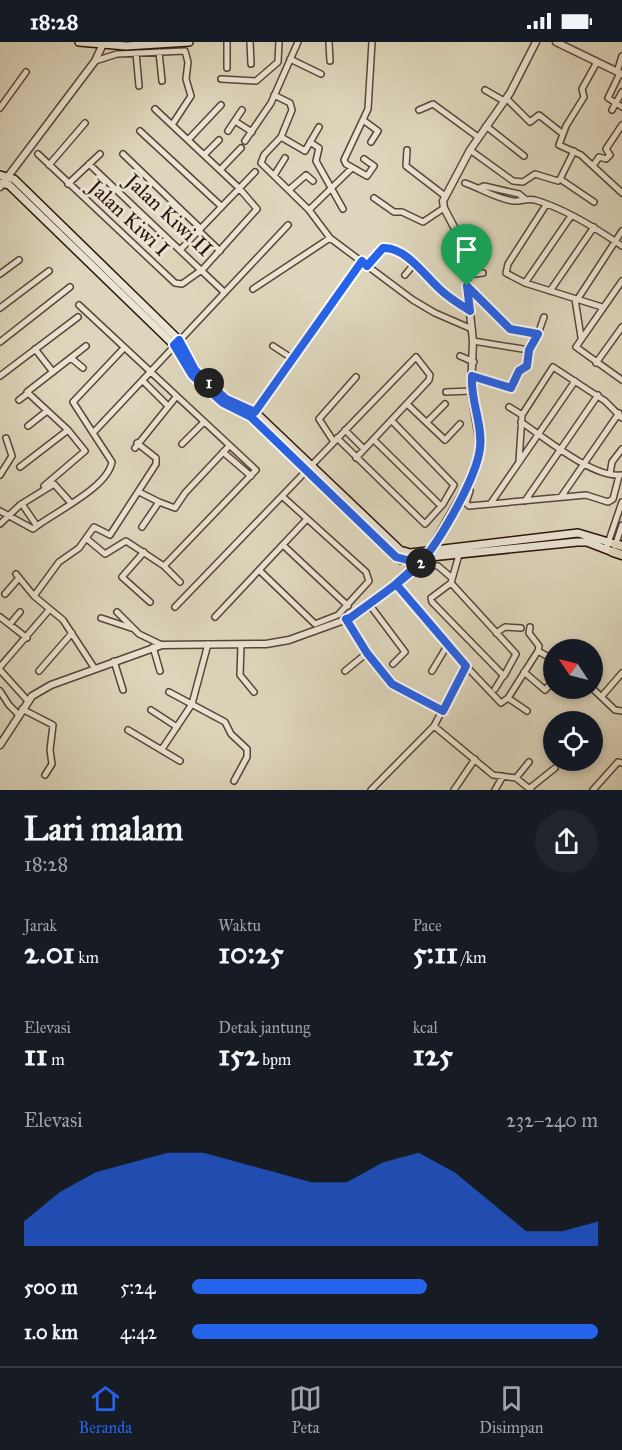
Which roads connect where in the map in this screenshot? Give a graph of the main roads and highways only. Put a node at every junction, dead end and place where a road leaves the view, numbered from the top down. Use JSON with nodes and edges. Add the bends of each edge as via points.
{"nodes":[{"id":1,"x":79,"y":42,"type":"edge"},
{"id":2,"x":189,"y":42,"type":"edge"},
{"id":3,"x":166,"y":43,"type":"edge"},
{"id":4,"x":104,"y":44,"type":"edge"},
{"id":5,"x":1,"y":182,"type":"edge"},
{"id":6,"x":119,"y":286,"type":"junction"},
{"id":7,"x":177,"y":343,"type":"junction"},
{"id":8,"x":310,"y":468,"type":"junction"},
{"id":9,"x":355,"y":512,"type":"junction"},
{"id":10,"x":615,"y":548,"type":"edge"},
{"id":11,"x":461,"y":549,"type":"junction"}],
"edges":[{"from":1,"to":4,"type":"main road"},
{"from":2,"to":3,"type":"main road"},
{"from":3,"to":4,"type":"main road"},
{"from":5,"to":6,"type":"main road","via":[[9,185]]},
{"from":5,"to":6,"type":"main road","via":[[9,176]]},
{"from":6,"to":7,"type":"main road"},
{"from":7,"to":8,"type":"main road","via":[[195,370],[226,399],[255,412]]},
{"from":7,"to":8,"type":"main road","via":[[192,375],[223,403],[251,417]]},
{"from":8,"to":9,"type":"main road"},
{"from":9,"to":11,"type":"main road","via":[[400,550],[410,553]]},
{"from":9,"to":11,"type":"main road","via":[[401,560]]},
{"from":10,"to":11,"type":"main road","via":[[577,542]]}]}
